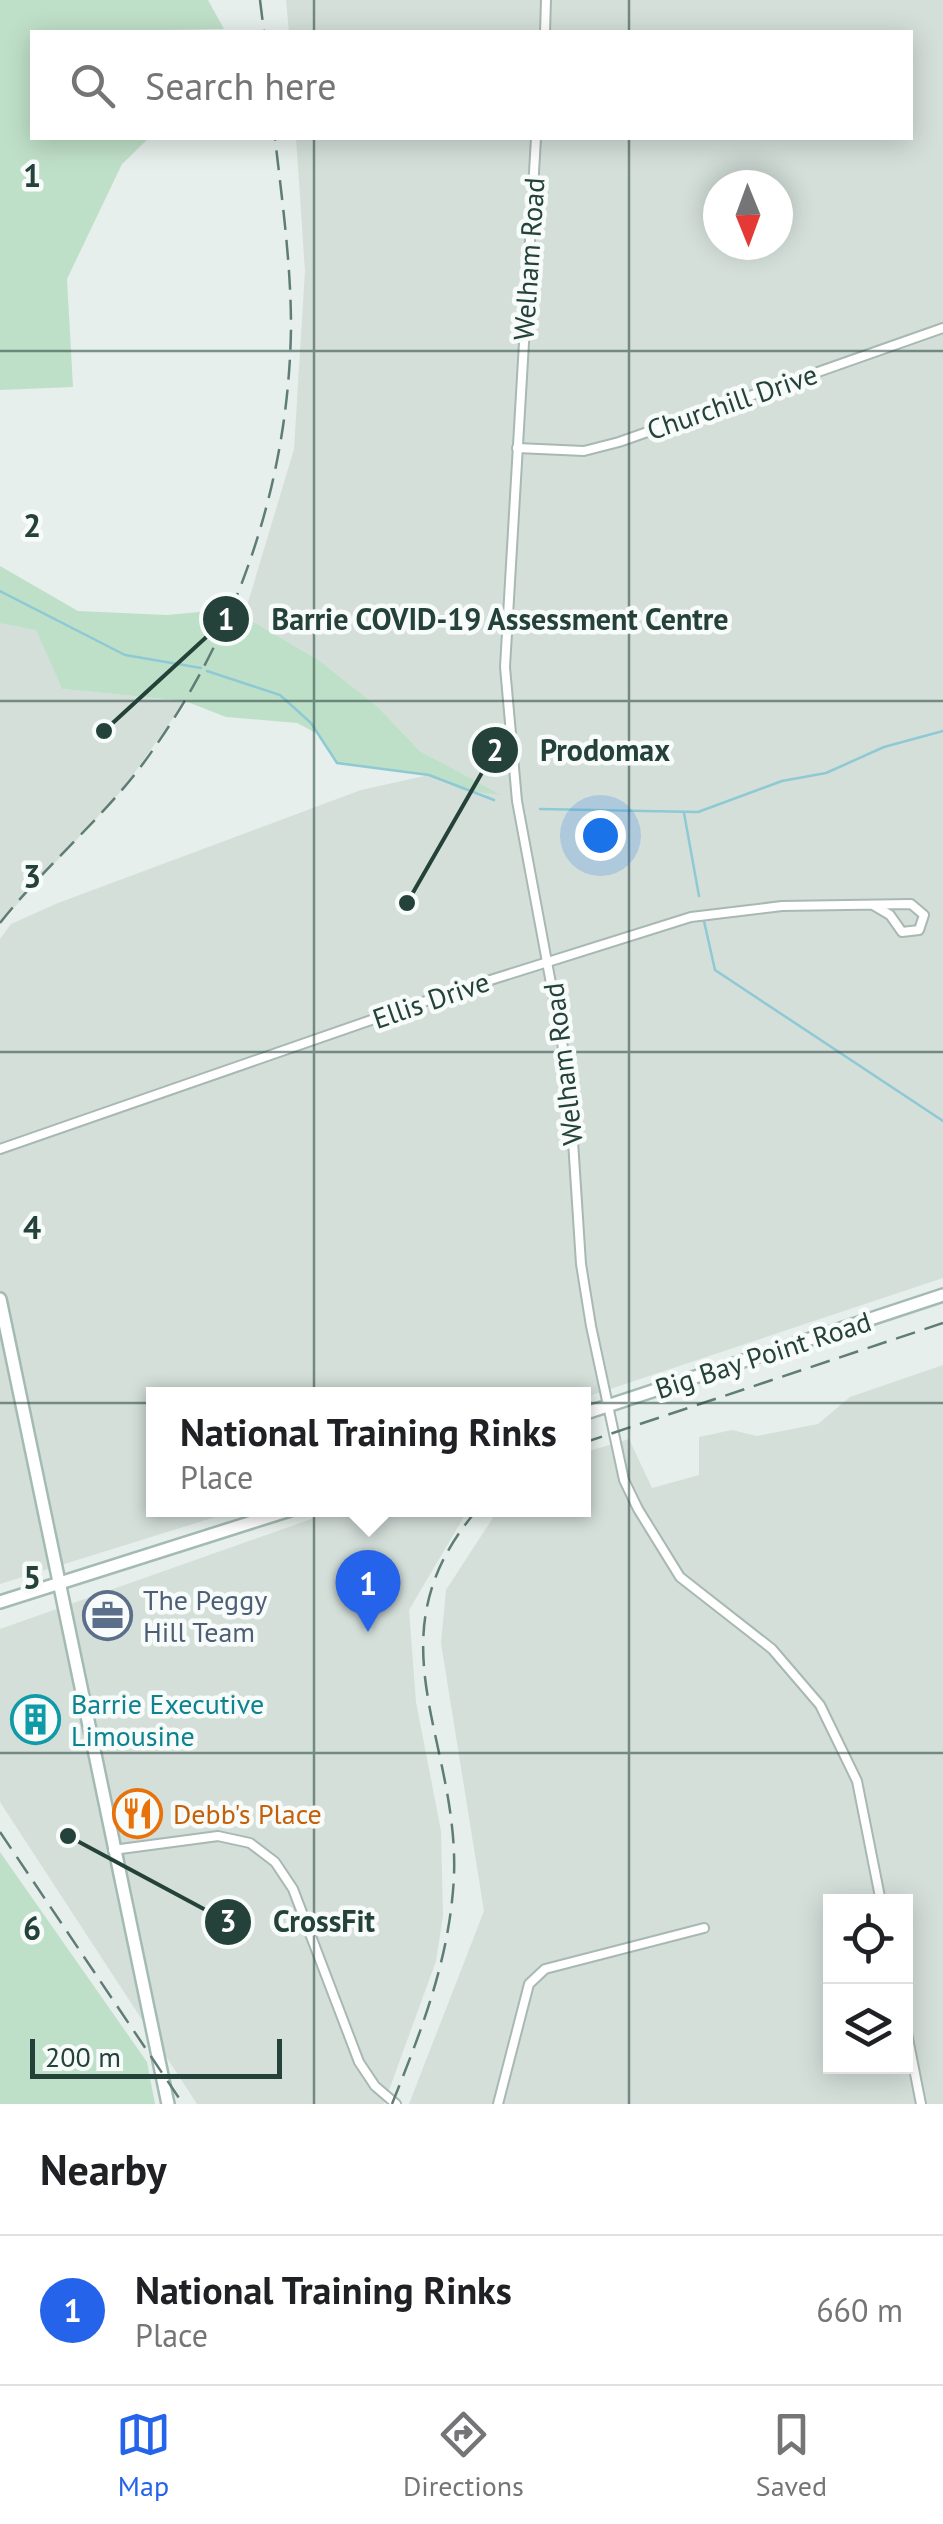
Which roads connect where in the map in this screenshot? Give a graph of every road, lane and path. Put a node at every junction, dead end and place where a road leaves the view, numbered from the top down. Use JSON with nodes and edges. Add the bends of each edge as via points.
{"nodes":[{"id":1,"x":546,"y":0,"type":"edge"},
{"id":2,"x":545,"y":30,"type":"edge"},
{"id":3,"x":536,"y":140,"type":"edge"},
{"id":4,"x":943,"y":328,"type":"edge"},
{"id":5,"x":516,"y":448,"type":"junction"},
{"id":6,"x":873,"y":905,"type":"junction"},
{"id":7,"x":550,"y":961,"type":"junction"},
{"id":8,"x":0,"y":1148,"type":"edge"},
{"id":9,"x":943,"y":1295,"type":"edge"},
{"id":10,"x":0,"y":1298,"type":"edge"},
{"id":11,"x":609,"y":1406,"type":"junction"},
{"id":12,"x":591,"y":1412,"type":"edge"},
{"id":13,"x":267,"y":1517,"type":"edge"},
{"id":14,"x":58,"y":1582,"type":"junction"},
{"id":15,"x":0,"y":1602,"type":"edge"},
{"id":16,"x":113,"y":1850,"type":"junction"},
{"id":17,"x":878,"y":1894,"type":"edge"},
{"id":18,"x":704,"y":1928,"type":"dead end"},
{"id":19,"x":913,"y":2066,"type":"edge"},
{"id":20,"x":168,"y":2104,"type":"edge"},
{"id":21,"x":396,"y":2104,"type":"edge"},
{"id":22,"x":498,"y":2104,"type":"edge"},
{"id":23,"x":920,"y":2104,"type":"edge"}],
"edges":[{"from":1,"to":2,"type":"street"},
{"from":3,"to":5,"type":"street","name":"Welham Road"},
{"from":4,"to":5,"type":"street","name":"Churchill Drive","via":[[619,442],[584,450]]},
{"from":5,"to":7,"type":"street","name":"Welham Road","via":[[506,634],[510,742]]},
{"from":6,"to":6,"type":"street","name":"Ellis Drive","via":[[902,932],[919,930],[924,915],[911,904]]},
{"from":6,"to":7,"type":"street","name":"Ellis Drive","via":[[691,916]]},
{"from":7,"to":8,"type":"street","name":"Ellis Drive"},
{"from":7,"to":11,"type":"street","name":"Welham Road","via":[[569,1080],[581,1264]]},
{"from":9,"to":11,"type":"main road","name":"Big Bay Point Road"},
{"from":10,"to":14,"type":"main road"},
{"from":11,"to":12,"type":"main road","name":"Big Bay Point Road"},
{"from":11,"to":17,"type":"street","name":"Welham Road","via":[[624,1480],[680,1576],[772,1649],[820,1705],[857,1781]]},
{"from":13,"to":14,"type":"main road"},
{"from":14,"to":15,"type":"main road"},
{"from":14,"to":16,"type":"main road"},
{"from":16,"to":20,"type":"main road"},
{"from":16,"to":21,"type":"street","via":[[218,1836],[250,1843],[275,1862],[293,1889],[359,2062]]},
{"from":18,"to":22,"type":"street","via":[[544,1969],[528,1984]]},
{"from":19,"to":23,"type":"street"}]}
